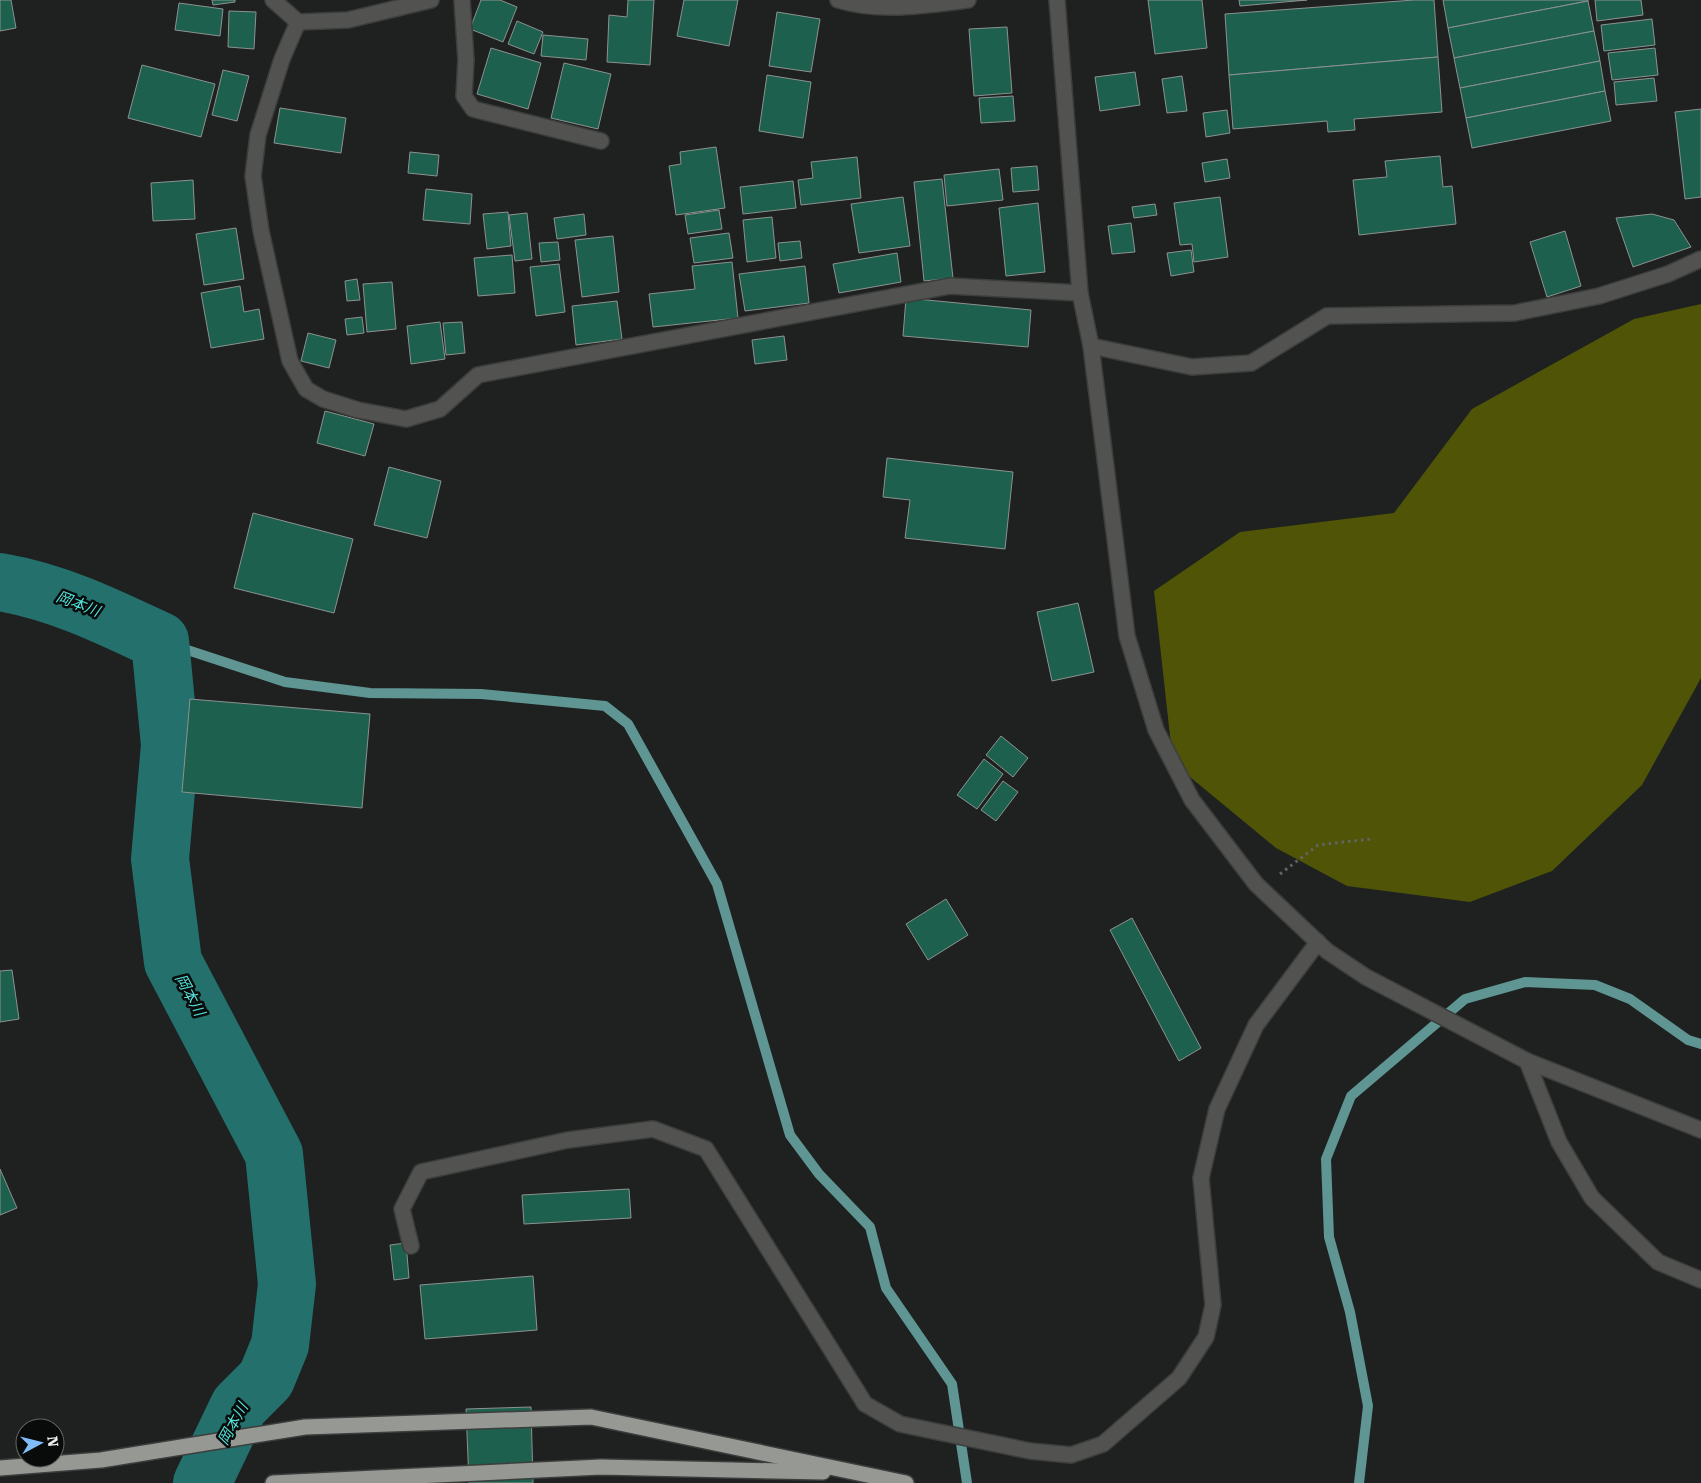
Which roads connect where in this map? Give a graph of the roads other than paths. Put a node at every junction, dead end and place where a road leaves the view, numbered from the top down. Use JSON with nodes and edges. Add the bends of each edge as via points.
{"nodes":[{"id":1,"x":273,"y":0,"type":"edge"},
{"id":2,"x":431,"y":0,"type":"edge"},
{"id":3,"x":462,"y":0,"type":"edge"},
{"id":4,"x":838,"y":0,"type":"edge"},
{"id":5,"x":968,"y":0,"type":"edge"},
{"id":6,"x":1058,"y":0,"type":"edge"},
{"id":7,"x":298,"y":22,"type":"junction"},
{"id":8,"x":601,"y":142,"type":"dead end"},
{"id":9,"x":1701,"y":259,"type":"edge"},
{"id":10,"x":1080,"y":293,"type":"junction"},
{"id":11,"x":1091,"y":346,"type":"junction"},
{"id":12,"x":1318,"y":942,"type":"junction"},
{"id":13,"x":1527,"y":1061,"type":"junction"},
{"id":14,"x":1701,"y":1130,"type":"edge"},
{"id":15,"x":411,"y":1246,"type":"dead end"},
{"id":16,"x":1701,"y":1280,"type":"edge"},
{"id":17,"x":0,"y":1468,"type":"edge"},
{"id":18,"x":862,"y":1473,"type":"junction"},
{"id":19,"x":273,"y":1483,"type":"edge"},
{"id":20,"x":906,"y":1483,"type":"edge"}],
"edges":[{"from":1,"to":7,"type":"street"},
{"from":2,"to":7,"type":"street","via":[[348,20]]},
{"from":3,"to":8,"type":"street","via":[[466,60],[464,96],[473,109]]},
{"from":4,"to":5,"type":"street","via":[[849,4],[904,7]]},
{"from":6,"to":10,"type":"street"},
{"from":7,"to":10,"type":"street","via":[[282,59],[258,135],[254,176],[261,231],[290,361],[306,389],[323,399],[406,419],[440,410],[478,375],[930,289],[950,286]]},
{"from":9,"to":11,"type":"street","via":[[1668,274],[1599,296],[1515,313],[1327,316],[1251,363],[1192,367]]},
{"from":10,"to":11,"type":"street"},
{"from":11,"to":12,"type":"street","via":[[1127,636],[1156,730],[1192,800],[1256,884]]},
{"from":12,"to":13,"type":"street","via":[[1366,978]]},
{"from":12,"to":15,"type":"street","via":[[1256,1025],[1217,1110],[1201,1178],[1213,1305],[1206,1337],[1179,1378],[1103,1444],[1071,1455],[1030,1451],[900,1424],[865,1404],[706,1148],[653,1129],[568,1140],[422,1172],[402,1209]]},
{"from":13,"to":14,"type":"street"},
{"from":13,"to":16,"type":"street","via":[[1558,1142],[1592,1198],[1658,1262]]},
{"from":17,"to":18,"type":"highway","via":[[101,1460],[305,1427],[591,1416]]},
{"from":18,"to":19,"type":"highway","via":[[601,1467]]},
{"from":18,"to":20,"type":"highway"}]}
